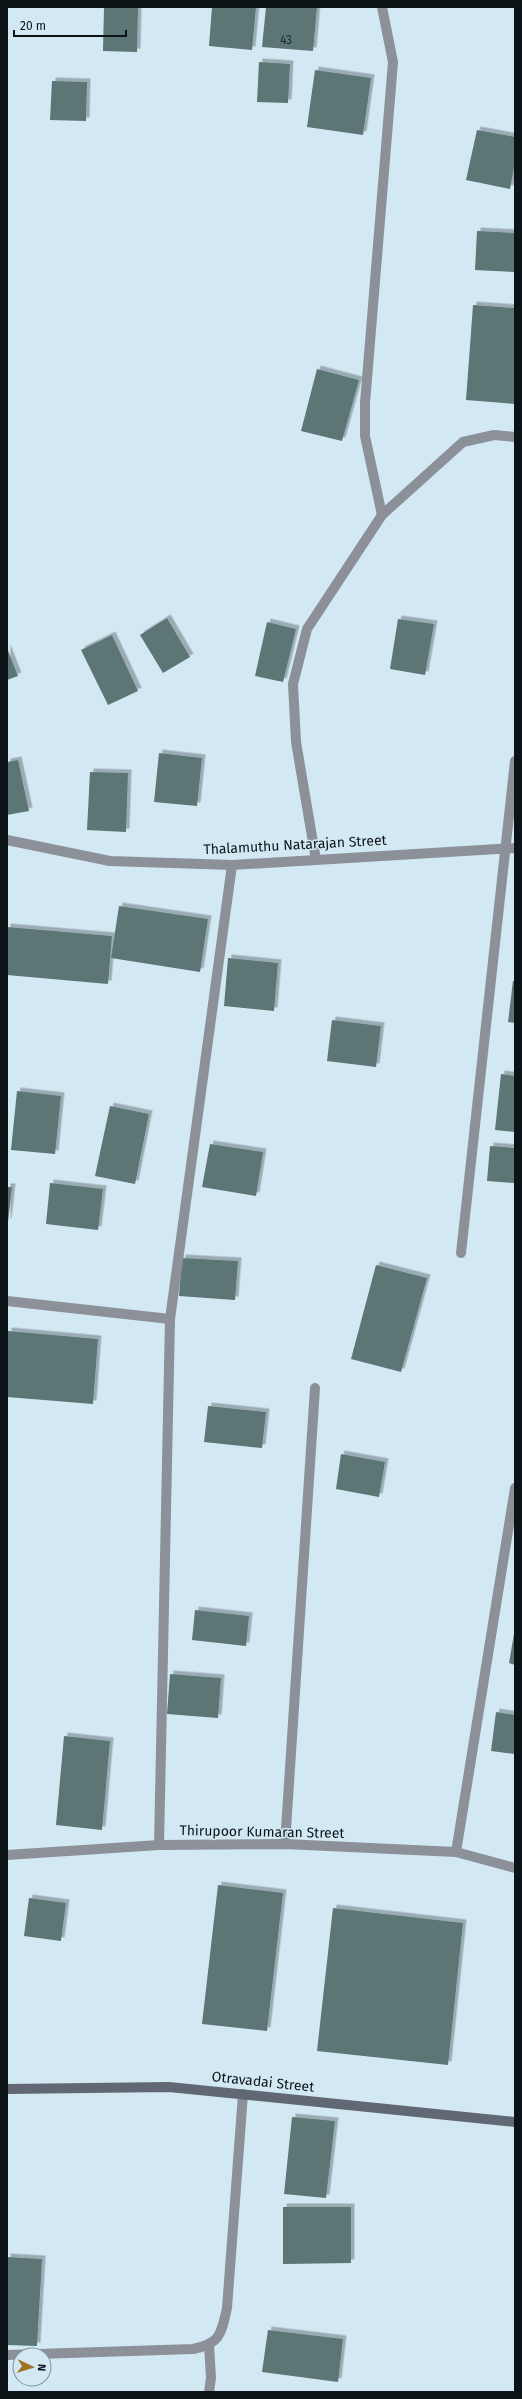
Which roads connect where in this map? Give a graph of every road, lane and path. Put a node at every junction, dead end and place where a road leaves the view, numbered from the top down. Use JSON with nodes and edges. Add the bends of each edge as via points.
{"nodes":[{"id":1,"x":382,"y":7,"type":"edge"},
{"id":2,"x":515,"y":437,"type":"edge"},
{"id":3,"x":382,"y":514,"type":"junction"},
{"id":4,"x":515,"y":761,"type":"edge"},
{"id":5,"x":7,"y":840,"type":"edge"},
{"id":6,"x":511,"y":847,"type":"edge"},
{"id":7,"x":316,"y":860,"type":"junction"},
{"id":8,"x":232,"y":865,"type":"junction"},
{"id":9,"x":461,"y":1253,"type":"dead end"},
{"id":10,"x":7,"y":1301,"type":"edge"},
{"id":11,"x":170,"y":1319,"type":"junction"},
{"id":12,"x":316,"y":1388,"type":"dead end"},
{"id":13,"x":515,"y":1488,"type":"edge"},
{"id":14,"x":285,"y":1844,"type":"junction"},
{"id":15,"x":159,"y":1845,"type":"junction"},
{"id":16,"x":456,"y":1852,"type":"junction"},
{"id":17,"x":7,"y":1855,"type":"edge"},
{"id":18,"x":515,"y":1868,"type":"edge"},
{"id":19,"x":7,"y":2089,"type":"edge"},
{"id":20,"x":243,"y":2094,"type":"junction"},
{"id":21,"x":515,"y":2122,"type":"edge"},
{"id":22,"x":209,"y":2346,"type":"junction"},
{"id":23,"x":7,"y":2355,"type":"edge"},
{"id":24,"x":209,"y":2392,"type":"edge"}],
"edges":[{"from":1,"to":3,"type":"street","via":[[393,62],[365,436]]},
{"from":2,"to":3,"type":"street","via":[[494,435],[463,442]]},
{"from":3,"to":7,"type":"street","via":[[307,629],[293,684],[296,742]]},
{"from":4,"to":6,"type":"street"},
{"from":5,"to":8,"type":"street","name":"Thalamuthu Natarajan Street","via":[[110,861]]},
{"from":6,"to":7,"type":"street","name":"Thalamuthu Natarajan Street"},
{"from":6,"to":9,"type":"street"},
{"from":7,"to":8,"type":"street","name":"Thalamuthu Natarajan Street"},
{"from":8,"to":11,"type":"street"},
{"from":10,"to":11,"type":"street"},
{"from":11,"to":15,"type":"street"},
{"from":12,"to":14,"type":"street"},
{"from":13,"to":16,"type":"street"},
{"from":14,"to":15,"type":"street","name":"Thirupoor Kumaran Street"},
{"from":14,"to":16,"type":"street","name":"Thirupoor Kumaran Street"},
{"from":15,"to":17,"type":"street","name":"Thirupoor Kumaran Street"},
{"from":16,"to":18,"type":"street","name":"Thirupoor Kumaran Street"},
{"from":19,"to":20,"type":"street","name":"Otravadai Street","via":[[169,2087]]},
{"from":20,"to":21,"type":"street","name":"Otravadai Street"},
{"from":20,"to":22,"type":"street","via":[[227,2308],[222,2332]]},
{"from":22,"to":23,"type":"street","via":[[193,2349]]},
{"from":22,"to":24,"type":"street"}]}
